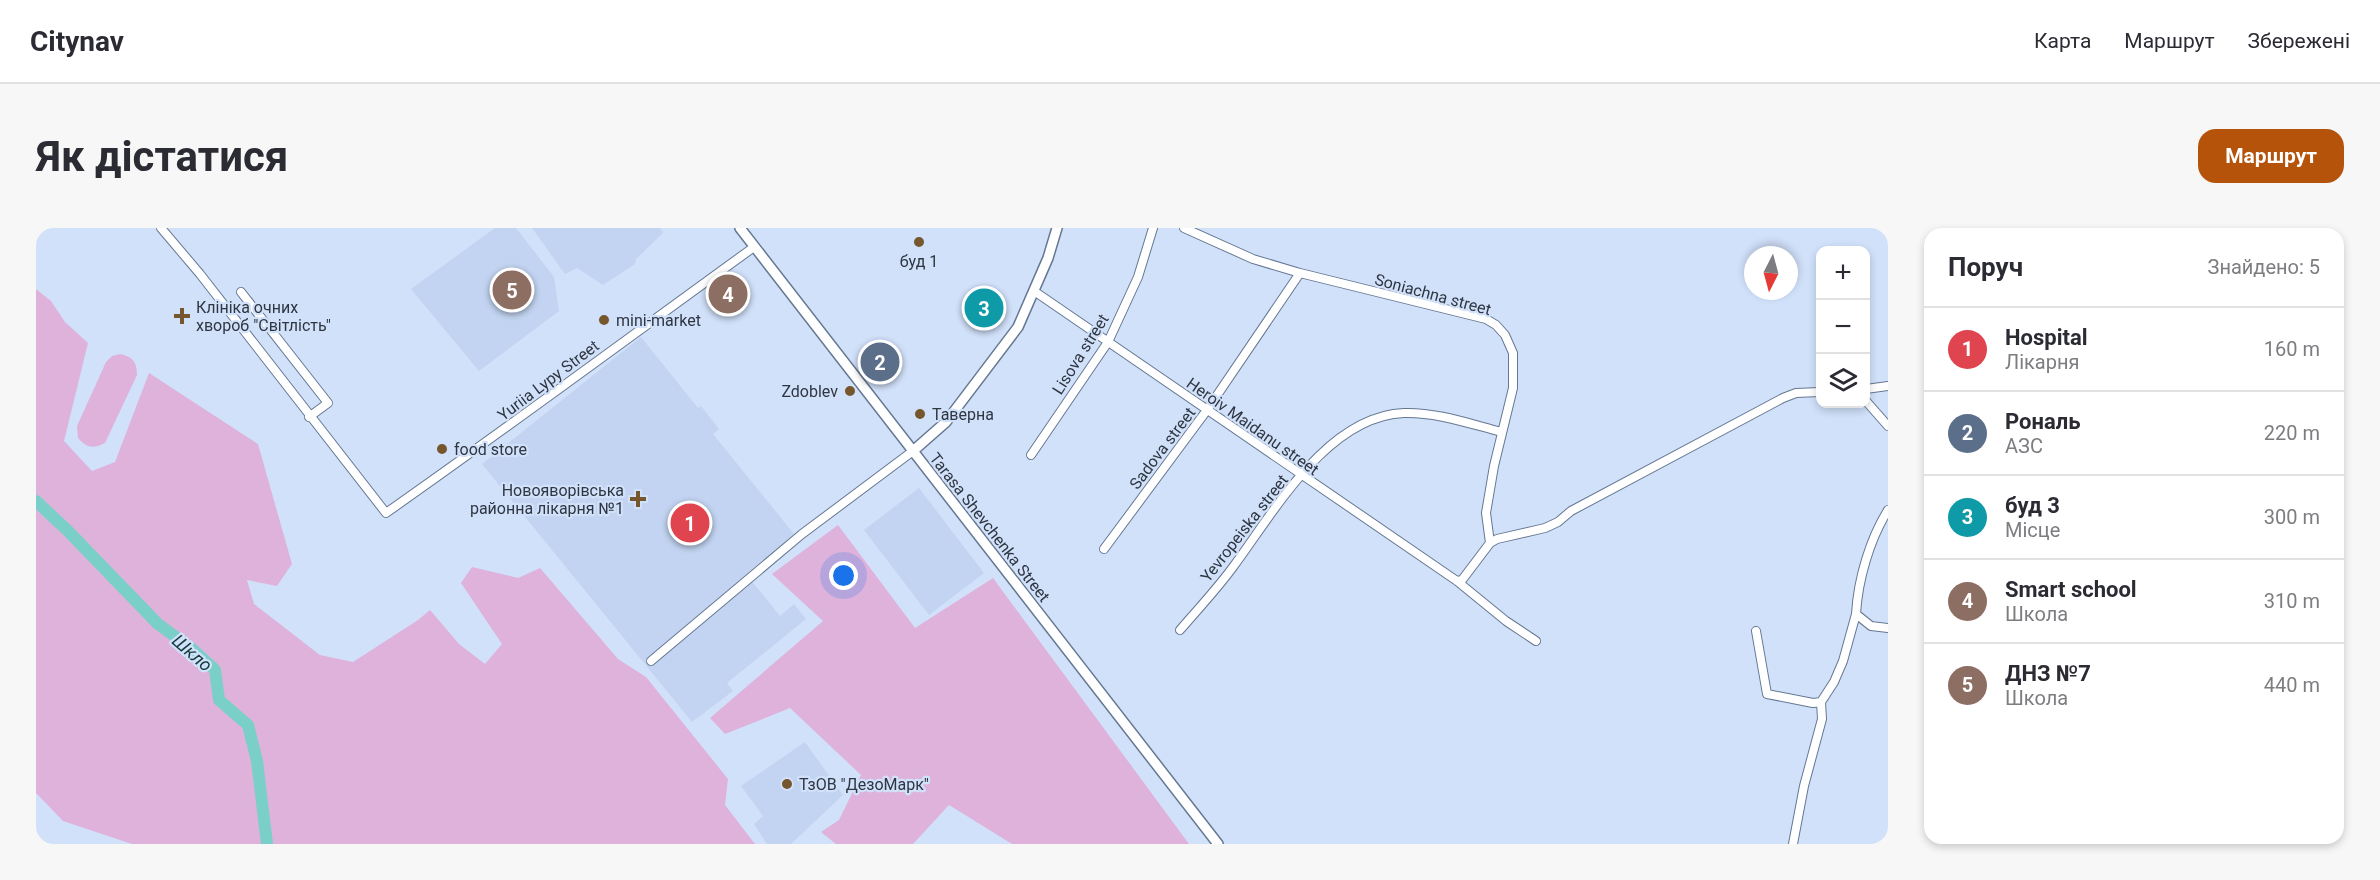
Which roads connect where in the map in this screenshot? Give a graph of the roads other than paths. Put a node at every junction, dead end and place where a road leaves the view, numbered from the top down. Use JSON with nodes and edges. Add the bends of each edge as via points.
{"nodes":[{"id":1,"x":161,"y":228,"type":"edge"},
{"id":2,"x":740,"y":228,"type":"edge"},
{"id":3,"x":1057,"y":228,"type":"edge"},
{"id":4,"x":1153,"y":228,"type":"edge"},
{"id":5,"x":1184,"y":228,"type":"edge"},
{"id":6,"x":754,"y":246,"type":"junction"},
{"id":7,"x":1300,"y":273,"type":"junction"},
{"id":8,"x":1035,"y":291,"type":"junction"},
{"id":9,"x":241,"y":292,"type":"dead end"},
{"id":10,"x":1108,"y":342,"type":"junction"},
{"id":11,"x":1888,"y":386,"type":"edge"},
{"id":12,"x":1870,"y":388,"type":"edge"},
{"id":13,"x":1816,"y":392,"type":"edge"},
{"id":14,"x":1870,"y":406,"type":"edge"},
{"id":15,"x":1207,"y":410,"type":"junction"},
{"id":16,"x":309,"y":417,"type":"junction"},
{"id":17,"x":1888,"y":426,"type":"edge"},
{"id":18,"x":1502,"y":432,"type":"junction"},
{"id":19,"x":913,"y":451,"type":"junction"},
{"id":20,"x":1030,"y":455,"type":"dead end"},
{"id":21,"x":1302,"y":476,"type":"junction"},
{"id":22,"x":1888,"y":510,"type":"edge"},
{"id":23,"x":1490,"y":543,"type":"junction"},
{"id":24,"x":1104,"y":549,"type":"dead end"},
{"id":25,"x":1457,"y":581,"type":"junction"},
{"id":26,"x":1856,"y":614,"type":"junction"},
{"id":27,"x":1888,"y":628,"type":"edge"},
{"id":28,"x":1180,"y":630,"type":"dead end"},
{"id":29,"x":1756,"y":631,"type":"dead end"},
{"id":30,"x":1536,"y":641,"type":"dead end"},
{"id":31,"x":651,"y":661,"type":"dead end"},
{"id":32,"x":1821,"y":702,"type":"junction"},
{"id":33,"x":1218,"y":844,"type":"edge"},
{"id":34,"x":1793,"y":844,"type":"edge"}],
"edges":[{"from":1,"to":16,"type":"street"},
{"from":2,"to":6,"type":"street","name":"Tarasa Shevchenka Street"},
{"from":3,"to":8,"type":"street"},
{"from":4,"to":10,"type":"street","name":"Lisova street","via":[[1138,277]]},
{"from":5,"to":7,"type":"street","name":"Soniachna street","via":[[1253,259]]},
{"from":6,"to":16,"type":"street","name":"Yuriia Lypy Street","via":[[386,513]]},
{"from":6,"to":19,"type":"street","name":"Tarasa Shevchenka Street"},
{"from":7,"to":15,"type":"street","name":"Sadova street"},
{"from":7,"to":18,"type":"street","name":"Soniachna street","via":[[1496,325],[1513,353],[1513,388]]},
{"from":8,"to":10,"type":"street","name":"Heroiv Maidanu street"},
{"from":8,"to":19,"type":"street","via":[[1018,327],[985,373],[946,423]]},
{"from":9,"to":16,"type":"street","via":[[328,403]]},
{"from":10,"to":15,"type":"street","name":"Heroiv Maidanu street"},
{"from":10,"to":20,"type":"street","name":"Lisova street"},
{"from":11,"to":12,"type":"street"},
{"from":13,"to":23,"type":"street","via":[[1783,398],[1570,511],[1558,522]]},
{"from":14,"to":17,"type":"street"},
{"from":15,"to":21,"type":"street","name":"Heroiv Maidanu street"},
{"from":15,"to":24,"type":"street","name":"Sadova street"},
{"from":18,"to":21,"type":"street","name":"Yevropeiska street","via":[[1436,415],[1402,413],[1366,421],[1333,442]]},
{"from":18,"to":23,"type":"street","name":"Soniachna street","via":[[1486,513]]},
{"from":19,"to":31,"type":"street","via":[[802,534]]},
{"from":19,"to":33,"type":"street","name":"Tarasa Shevchenka Street"},
{"from":21,"to":25,"type":"street","name":"Heroiv Maidanu street"},
{"from":21,"to":28,"type":"street","name":"Yevropeiska street","via":[[1287,490],[1232,568]]},
{"from":22,"to":26,"type":"street","via":[[1878,526],[1857,593]]},
{"from":23,"to":25,"type":"street","via":[[1462,580]]},
{"from":25,"to":30,"type":"street","name":"Heroiv Maidanu street"},
{"from":26,"to":27,"type":"street","via":[[1871,626]]},
{"from":26,"to":32,"type":"street","via":[[1843,661]]},
{"from":29,"to":32,"type":"street","via":[[1767,694]]},
{"from":32,"to":34,"type":"street","via":[[1822,719]]}]}
